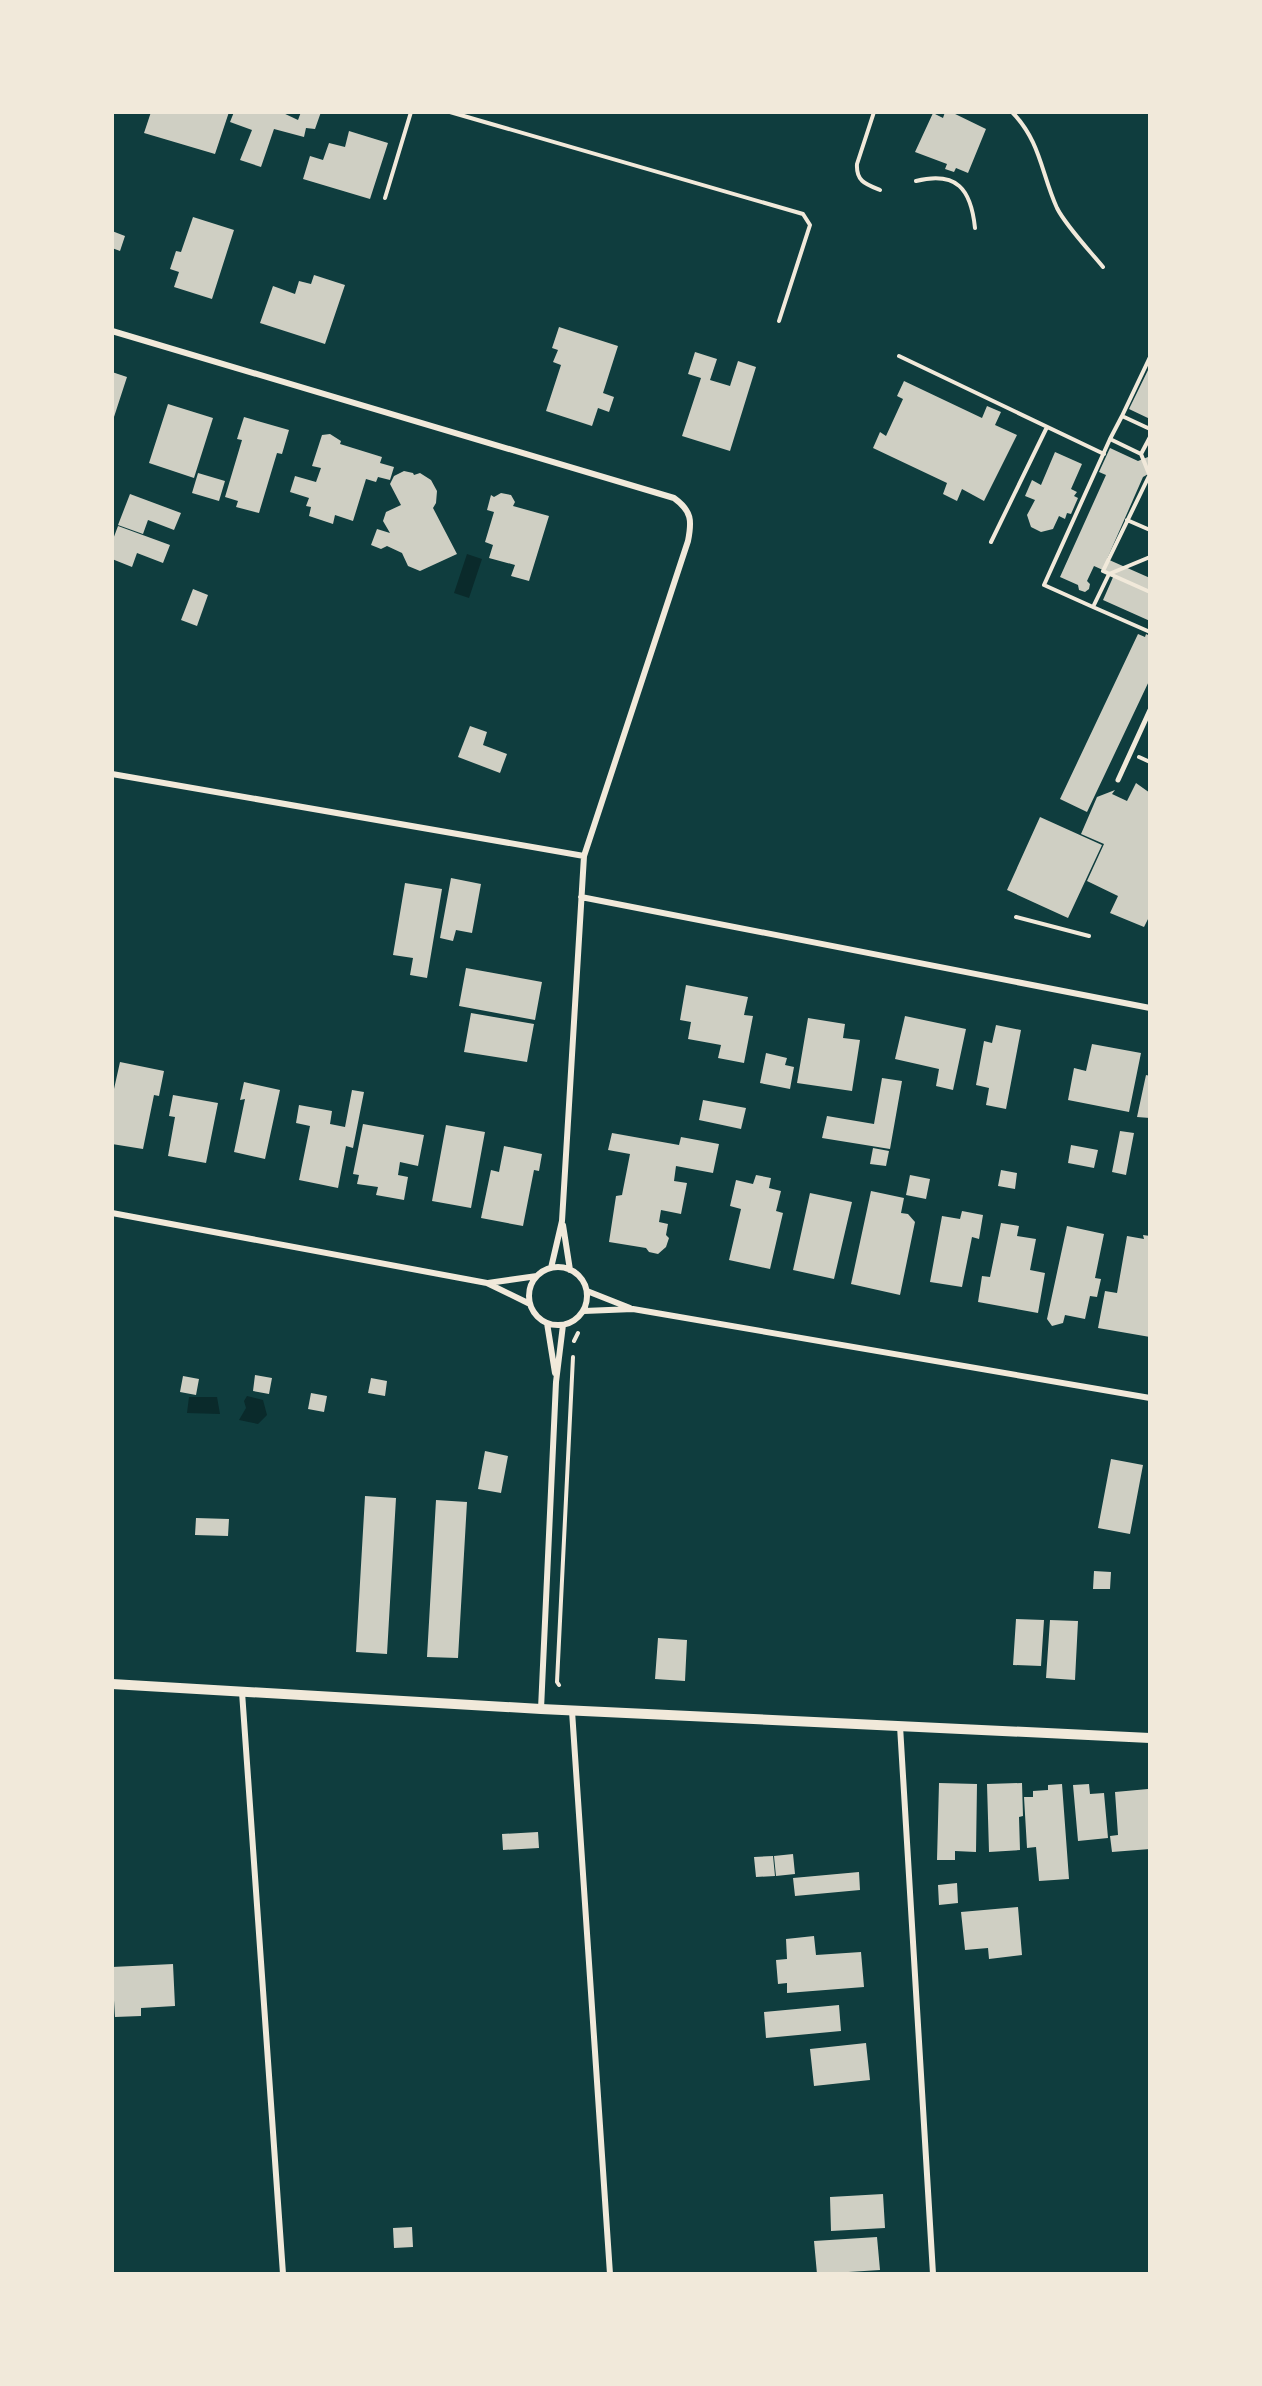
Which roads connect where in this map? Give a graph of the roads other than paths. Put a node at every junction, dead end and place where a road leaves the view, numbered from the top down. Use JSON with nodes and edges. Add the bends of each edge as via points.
{"nodes":[{"id":1,"x":112,"y":330,"type":"edge"},
{"id":2,"x":1149,"y":710,"type":"edge"},
{"id":3,"x":112,"y":774,"type":"edge"},
{"id":4,"x":1118,"y":780,"type":"dead end"},
{"id":5,"x":584,"y":855,"type":"junction"},
{"id":6,"x":581,"y":897,"type":"junction"},
{"id":7,"x":1149,"y":1008,"type":"edge"},
{"id":8,"x":112,"y":1213,"type":"edge"},
{"id":9,"x":562,"y":1221,"type":"junction"},
{"id":10,"x":551,"y":1268,"type":"junction"},
{"id":11,"x":570,"y":1270,"type":"junction"},
{"id":12,"x":537,"y":1276,"type":"junction"},
{"id":13,"x":487,"y":1283,"type":"junction"},
{"id":14,"x":587,"y":1291,"type":"junction"},
{"id":15,"x":530,"y":1304,"type":"junction"},
{"id":16,"x":633,"y":1310,"type":"junction"},
{"id":17,"x":584,"y":1311,"type":"junction"},
{"id":18,"x":547,"y":1323,"type":"junction"},
{"id":19,"x":562,"y":1325,"type":"junction"},
{"id":20,"x":556,"y":1382,"type":"junction"},
{"id":21,"x":1149,"y":1398,"type":"edge"},
{"id":22,"x":112,"y":1684,"type":"edge"},
{"id":23,"x":242,"y":1692,"type":"junction"},
{"id":24,"x":541,"y":1709,"type":"junction"},
{"id":25,"x":572,"y":1711,"type":"junction"},
{"id":26,"x":900,"y":1726,"type":"junction"},
{"id":27,"x":1149,"y":1738,"type":"edge"},
{"id":28,"x":283,"y":2274,"type":"edge"},
{"id":29,"x":610,"y":2274,"type":"edge"},
{"id":30,"x":933,"y":2274,"type":"edge"}],
"edges":[{"from":1,"to":5,"type":"street","via":[[675,498],[683,505],[691,525],[688,541]]},
{"from":2,"to":4,"type":"street"},
{"from":3,"to":5,"type":"street"},
{"from":5,"to":6,"type":"street"},
{"from":6,"to":7,"type":"street"},
{"from":6,"to":9,"type":"street"},
{"from":8,"to":13,"type":"street"},
{"from":9,"to":10,"type":"street"},
{"from":9,"to":11,"type":"street"},
{"from":10,"to":11,"type":"street"},
{"from":10,"to":12,"type":"street"},
{"from":11,"to":14,"type":"street","via":[[584,1282]]},
{"from":12,"to":13,"type":"street"},
{"from":12,"to":15,"type":"street"},
{"from":13,"to":15,"type":"street"},
{"from":14,"to":16,"type":"street"},
{"from":14,"to":17,"type":"street"},
{"from":15,"to":18,"type":"street"},
{"from":16,"to":17,"type":"street"},
{"from":16,"to":21,"type":"street"},
{"from":17,"to":19,"type":"street"},
{"from":18,"to":19,"type":"street"},
{"from":18,"to":20,"type":"street"},
{"from":19,"to":20,"type":"street"},
{"from":20,"to":24,"type":"street"},
{"from":22,"to":23,"type":"street"},
{"from":23,"to":24,"type":"street"},
{"from":23,"to":28,"type":"street"},
{"from":24,"to":25,"type":"street"},
{"from":25,"to":26,"type":"street"},
{"from":25,"to":29,"type":"street"},
{"from":26,"to":27,"type":"street"},
{"from":26,"to":30,"type":"street"}]}
